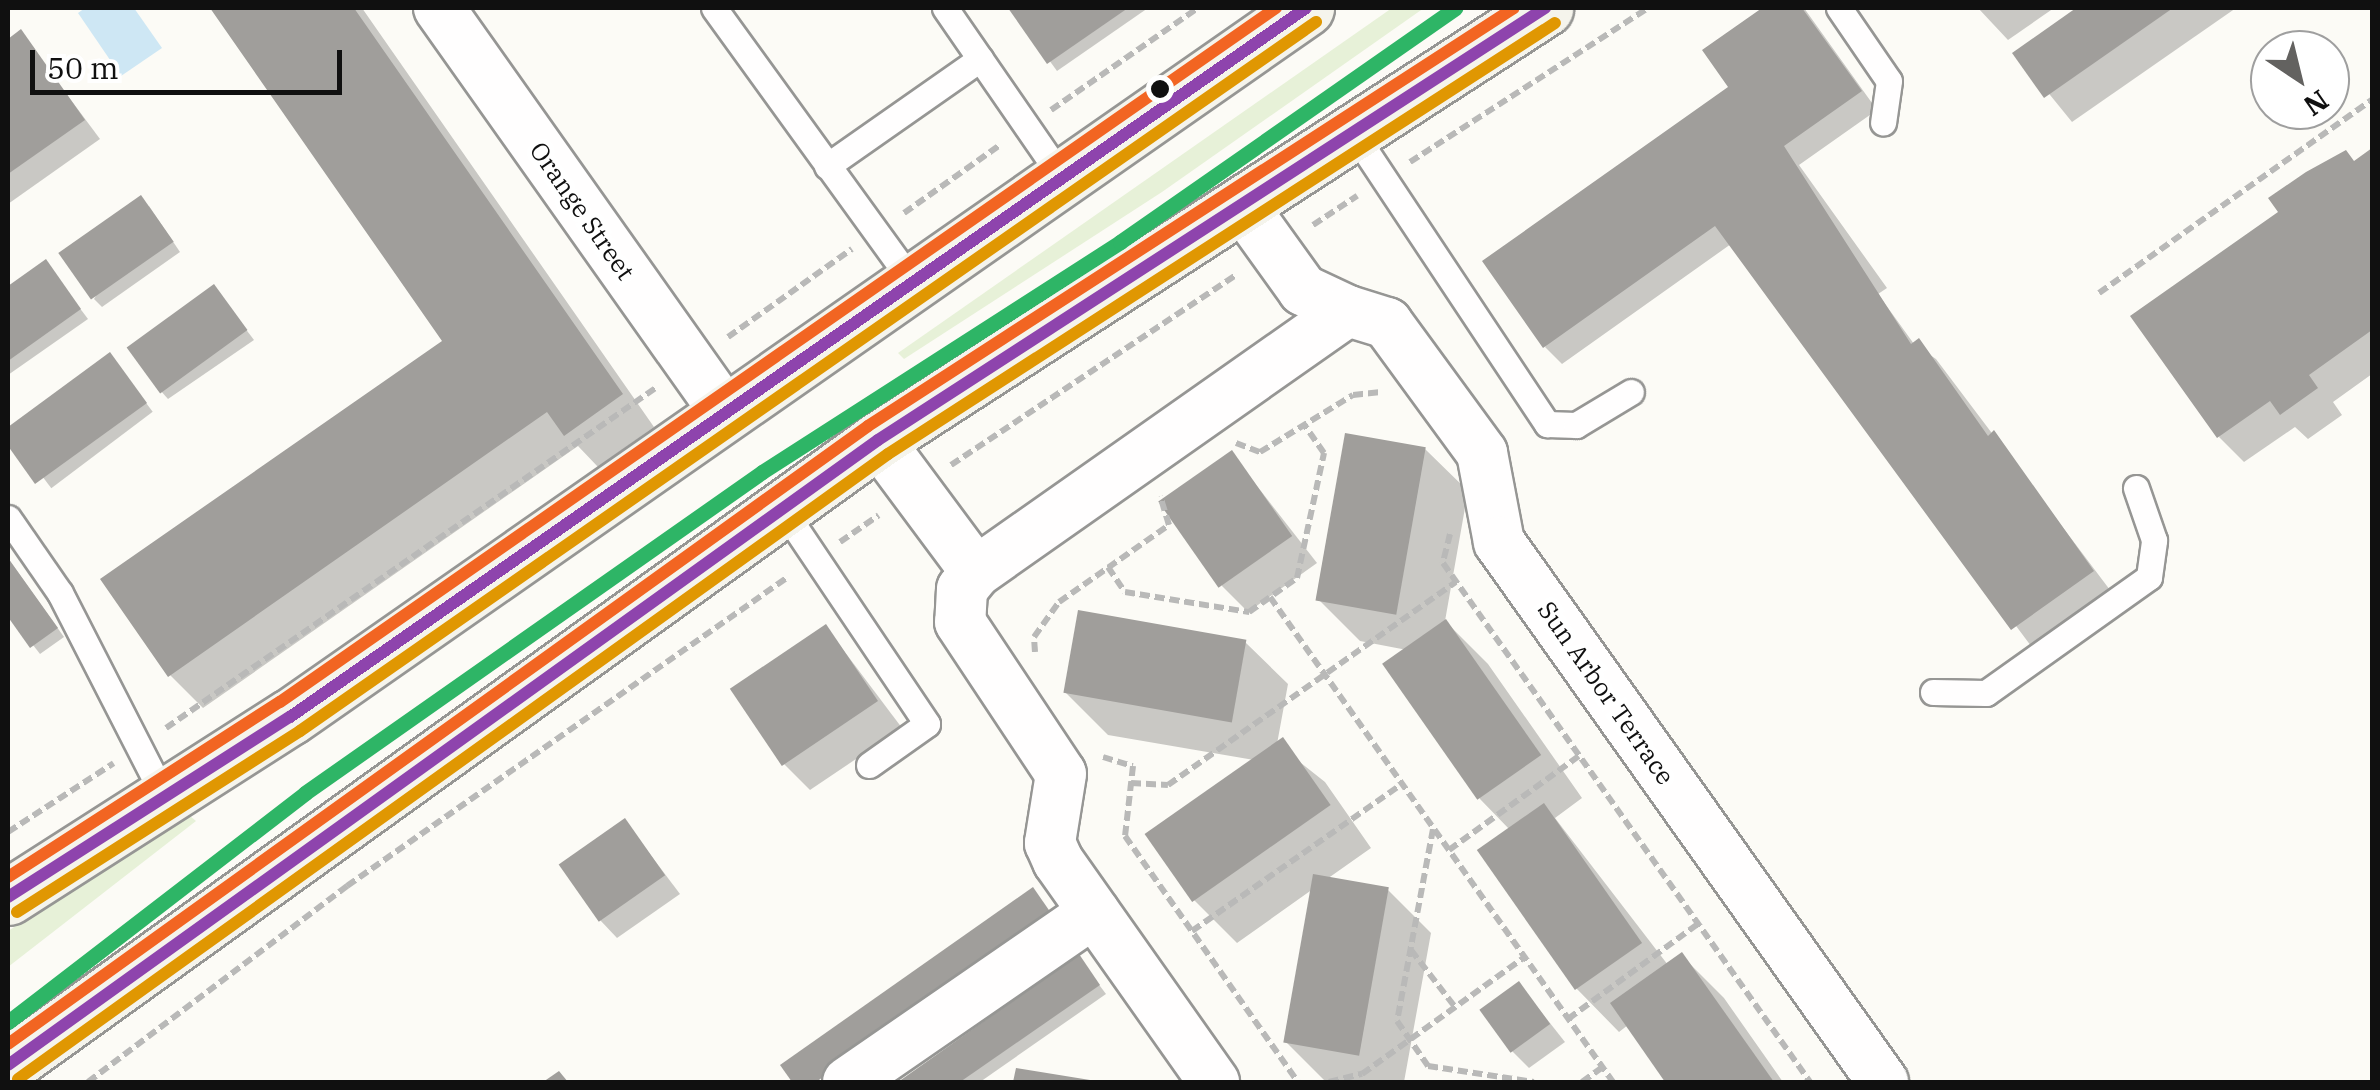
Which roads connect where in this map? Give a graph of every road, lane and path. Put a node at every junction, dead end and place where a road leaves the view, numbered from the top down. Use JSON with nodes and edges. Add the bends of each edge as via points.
{"nodes":[{"id":1,"x":438,"y":8,"type":"edge"},
{"id":2,"x":714,"y":8,"type":"edge"},
{"id":3,"x":944,"y":8,"type":"edge"},
{"id":4,"x":1198,"y":8,"type":"edge"},
{"id":5,"x":1306,"y":8,"type":"edge"},
{"id":6,"x":1544,"y":8,"type":"edge"},
{"id":7,"x":1648,"y":8,"type":"edge"},
{"id":8,"x":1839,"y":8,"type":"edge"},
{"id":9,"x":980,"y":59,"type":"junction"},
{"id":10,"x":2372,"y":100,"type":"edge"},
{"id":11,"x":1883,"y":123,"type":"dead end"},
{"id":12,"x":1026,"y":127,"type":"junction"},
{"id":13,"x":1353,"y":132,"type":"junction"},
{"id":14,"x":826,"y":166,"type":"junction"},
{"id":15,"x":1063,"y":178,"type":"junction"},
{"id":16,"x":1380,"y":181,"type":"junction"},
{"id":17,"x":1242,"y":204,"type":"junction"},
{"id":18,"x":876,"y":232,"type":"junction"},
{"id":19,"x":1274,"y":252,"type":"junction"},
{"id":20,"x":913,"y":283,"type":"junction"},
{"id":21,"x":2099,"y":293,"type":"dead end"},
{"id":22,"x":1348,"y":311,"type":"junction"},
{"id":23,"x":735,"y":332,"type":"dead end"},
{"id":24,"x":1392,"y":391,"type":"dead end"},
{"id":25,"x":1631,"y":392,"type":"dead end"},
{"id":26,"x":649,"y":393,"type":"dead end"},
{"id":27,"x":726,"y":414,"type":"junction"},
{"id":28,"x":1304,"y":424,"type":"junction"},
{"id":29,"x":1227,"y":439,"type":"dead end"},
{"id":30,"x":878,"y":440,"type":"junction"},
{"id":31,"x":1172,"y":479,"type":"dead end"},
{"id":32,"x":2136,"y":488,"type":"dead end"},
{"id":33,"x":916,"y":491,"type":"junction"},
{"id":34,"x":782,"y":508,"type":"junction"},
{"id":35,"x":1455,"y":513,"type":"dead end"},
{"id":36,"x":8,"y":518,"type":"edge"},
{"id":37,"x":816,"y":558,"type":"junction"},
{"id":38,"x":1108,"y":567,"type":"junction"},
{"id":39,"x":976,"y":572,"type":"junction"},
{"id":40,"x":1456,"y":582,"type":"junction"},
{"id":41,"x":1270,"y":597,"type":"junction"},
{"id":42,"x":1036,"y":666,"type":"dead end"},
{"id":43,"x":1324,"y":673,"type":"junction"},
{"id":44,"x":1934,"y":692,"type":"dead end"},
{"id":45,"x":152,"y":737,"type":"dead end"},
{"id":46,"x":1088,"y":742,"type":"dead end"},
{"id":47,"x":1580,"y":756,"type":"junction"},
{"id":48,"x":118,"y":760,"type":"dead end"},
{"id":49,"x":869,"y":765,"type":"dead end"},
{"id":50,"x":1131,"y":784,"type":"junction"},
{"id":51,"x":1402,"y":784,"type":"junction"},
{"id":52,"x":165,"y":798,"type":"junction"},
{"id":53,"x":1433,"y":828,"type":"junction"},
{"id":54,"x":8,"y":832,"type":"edge"},
{"id":55,"x":1449,"y":850,"type":"junction"},
{"id":56,"x":8,"y":897,"type":"edge"},
{"id":57,"x":1094,"y":912,"type":"junction"},
{"id":58,"x":1698,"y":924,"type":"junction"},
{"id":59,"x":1192,"y":931,"type":"junction"},
{"id":60,"x":1411,"y":950,"type":"junction"},
{"id":61,"x":1525,"y":957,"type":"junction"},
{"id":62,"x":1455,"y":1007,"type":"junction"},
{"id":63,"x":1568,"y":1019,"type":"junction"},
{"id":64,"x":1410,"y":1040,"type":"junction"},
{"id":65,"x":8,"y":1066,"type":"edge"},
{"id":66,"x":1602,"y":1067,"type":"junction"},
{"id":67,"x":88,"y":1082,"type":"edge"},
{"id":68,"x":848,"y":1082,"type":"edge"},
{"id":69,"x":1214,"y":1082,"type":"edge"},
{"id":70,"x":1298,"y":1082,"type":"edge"},
{"id":71,"x":1329,"y":1082,"type":"edge"},
{"id":72,"x":1534,"y":1082,"type":"edge"},
{"id":73,"x":1582,"y":1082,"type":"edge"},
{"id":74,"x":1613,"y":1082,"type":"edge"},
{"id":75,"x":1810,"y":1082,"type":"edge"},
{"id":76,"x":1883,"y":1082,"type":"edge"}],
"edges":[{"from":1,"to":27,"type":"street","name":"Orange Street"},
{"from":2,"to":14,"type":"lane"},
{"from":3,"to":9,"type":"lane"},
{"from":4,"to":12,"type":"path"},
{"from":5,"to":15,"type":"main road"},
{"from":6,"to":13,"type":"main road"},
{"from":7,"to":16,"type":"path"},
{"from":8,"to":11,"type":"lane","via":[[1889,81]]},
{"from":9,"to":12,"type":"lane"},
{"from":9,"to":14,"type":"lane"},
{"from":10,"to":21,"type":"path"},
{"from":12,"to":15,"type":"lane"},
{"from":12,"to":18,"type":"path"},
{"from":13,"to":16,"type":"lane"},
{"from":13,"to":17,"type":"main road"},
{"from":14,"to":18,"type":"lane"},
{"from":15,"to":20,"type":"main road"},
{"from":16,"to":19,"type":"path"},
{"from":16,"to":25,"type":"lane","via":[[1547,424],[1576,426]]},
{"from":17,"to":19,"type":"street","name":"Sun Arbor Terrace"},
{"from":17,"to":30,"type":"main road"},
{"from":18,"to":20,"type":"lane"},
{"from":18,"to":23,"type":"path"},
{"from":19,"to":22,"type":"street","name":"Sun Arbor Terrace","via":[[1304,290]]},
{"from":19,"to":33,"type":"path","via":[[1092,364]]},
{"from":20,"to":27,"type":"main road"},
{"from":22,"to":39,"type":"street"},
{"from":22,"to":76,"type":"street","name":"Sun Arbor Terrace","via":[[1387,323],[1404,340],[1482,453],[1499,542]]},
{"from":24,"to":28,"type":"path","via":[[1353,395]]},
{"from":26,"to":45,"type":"path"},
{"from":27,"to":52,"type":"main road"},
{"from":28,"to":29,"type":"path","via":[[1260,452]]},
{"from":28,"to":41,"type":"path","via":[[1324,453],[1297,578]]},
{"from":30,"to":33,"type":"street"},
{"from":30,"to":34,"type":"main road"},
{"from":31,"to":38,"type":"path","via":[[1158,489],[1168,525]]},
{"from":32,"to":44,"type":"lane","via":[[2154,540],[2148,577],[1986,693]]},
{"from":33,"to":37,"type":"path"},
{"from":33,"to":39,"type":"street"},
{"from":34,"to":37,"type":"lane"},
{"from":34,"to":65,"type":"main road"},
{"from":35,"to":40,"type":"path","via":[[1443,563]]},
{"from":36,"to":52,"type":"lane","via":[[60,593]]},
{"from":37,"to":49,"type":"lane","via":[[928,724]]},
{"from":37,"to":67,"type":"path","via":[[347,886]]},
{"from":38,"to":41,"type":"path","via":[[1125,592],[1249,612]]},
{"from":38,"to":42,"type":"path","via":[[1050,614],[1034,637]]},
{"from":39,"to":57,"type":"street","via":[[962,589],[960,622],[1049,748],[1061,774],[1050,842]]},
{"from":40,"to":43,"type":"path"},
{"from":40,"to":47,"type":"path"},
{"from":41,"to":43,"type":"path"},
{"from":43,"to":50,"type":"path","via":[[1168,785]]},
{"from":43,"to":51,"type":"path"},
{"from":46,"to":50,"type":"path","via":[[1099,756],[1133,766]]},
{"from":47,"to":55,"type":"path"},
{"from":47,"to":58,"type":"path"},
{"from":48,"to":54,"type":"path"},
{"from":50,"to":59,"type":"path","via":[[1125,836]]},
{"from":51,"to":53,"type":"path"},
{"from":51,"to":59,"type":"path"},
{"from":52,"to":56,"type":"main road"},
{"from":53,"to":55,"type":"path"},
{"from":53,"to":60,"type":"path"},
{"from":55,"to":61,"type":"path"},
{"from":57,"to":68,"type":"street"},
{"from":57,"to":69,"type":"street"},
{"from":58,"to":63,"type":"path"},
{"from":58,"to":75,"type":"path"},
{"from":59,"to":70,"type":"path"},
{"from":60,"to":62,"type":"path"},
{"from":60,"to":64,"type":"path","via":[[1397,1021]]},
{"from":61,"to":62,"type":"path"},
{"from":61,"to":63,"type":"path"},
{"from":62,"to":64,"type":"path"},
{"from":63,"to":66,"type":"path"},
{"from":64,"to":71,"type":"path","via":[[1362,1074]]},
{"from":64,"to":72,"type":"path","via":[[1428,1066]]},
{"from":66,"to":73,"type":"path"},
{"from":66,"to":74,"type":"path"}]}
